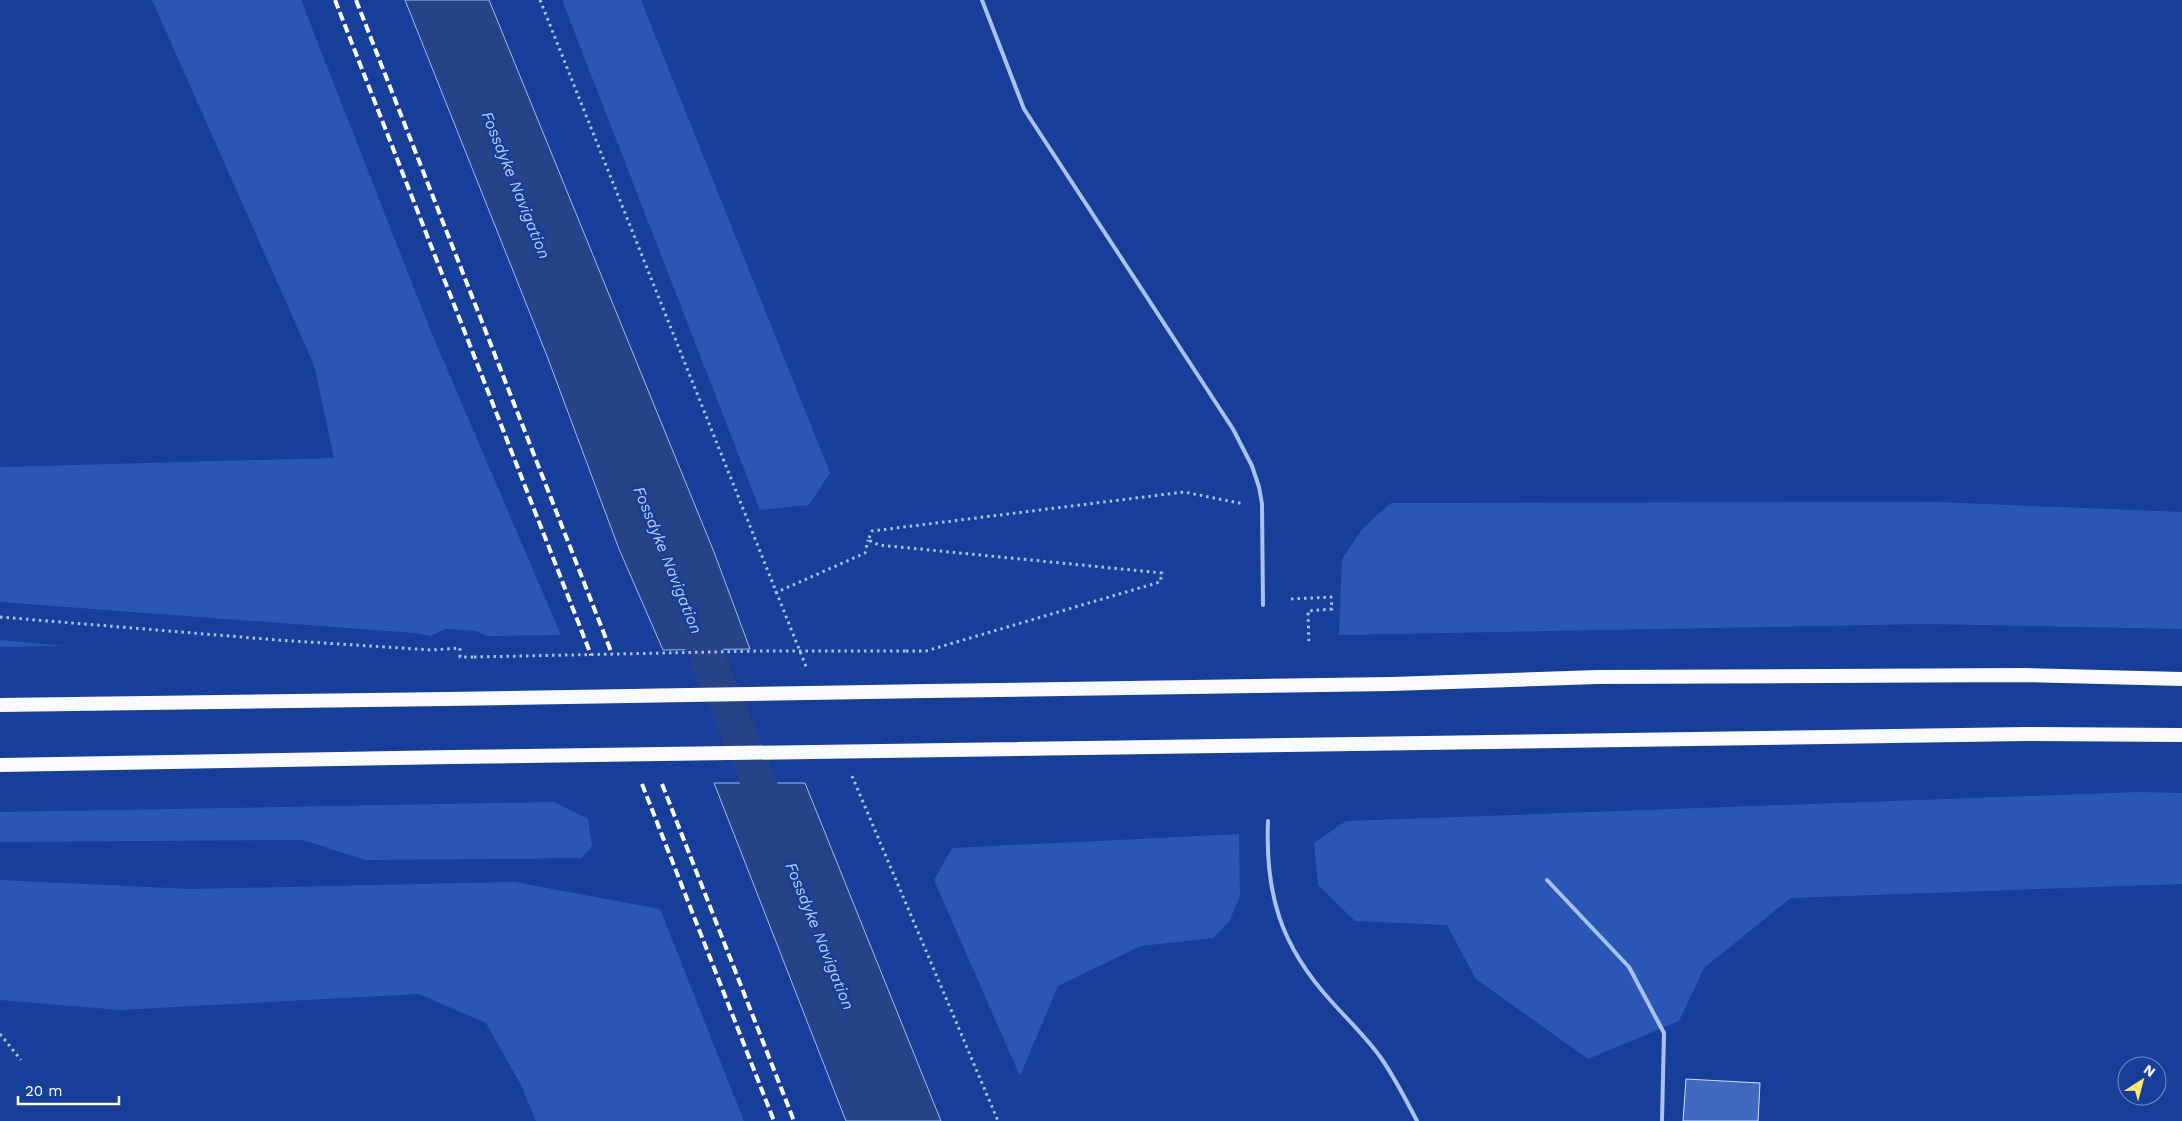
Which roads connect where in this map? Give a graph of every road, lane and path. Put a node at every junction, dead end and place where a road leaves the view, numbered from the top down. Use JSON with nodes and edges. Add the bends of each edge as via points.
{"nodes":[{"id":1,"x":540,"y":0,"type":"edge"},
{"id":2,"x":982,"y":0,"type":"edge"},
{"id":3,"x":1262,"y":504,"type":"junction"},
{"id":4,"x":868,"y":540,"type":"junction"},
{"id":5,"x":775,"y":592,"type":"junction"},
{"id":6,"x":1291,"y":599,"type":"dead end"},
{"id":7,"x":1263,"y":605,"type":"dead end"},
{"id":8,"x":0,"y":617,"type":"edge"},
{"id":9,"x":1309,"y":644,"type":"dead end"},
{"id":10,"x":810,"y":674,"type":"dead end"},
{"id":11,"x":2182,"y":679,"type":"edge"},
{"id":12,"x":0,"y":705,"type":"edge"},
{"id":13,"x":2182,"y":735,"type":"edge"},
{"id":14,"x":0,"y":765,"type":"edge"},
{"id":15,"x":852,"y":775,"type":"dead end"},
{"id":16,"x":1268,"y":821,"type":"dead end"},
{"id":17,"x":1547,"y":880,"type":"dead end"},
{"id":18,"x":0,"y":1034,"type":"edge"},
{"id":19,"x":21,"y":1060,"type":"dead end"},
{"id":20,"x":998,"y":1121,"type":"edge"},
{"id":21,"x":1417,"y":1121,"type":"edge"},
{"id":22,"x":1662,"y":1121,"type":"edge"}],
"edges":[{"from":1,"to":5,"type":"path"},
{"from":2,"to":3,"type":"lane","via":[[1024,109],[1233,429],[1252,466]]},
{"from":3,"to":4,"type":"path","via":[[1244,504],[1184,492],[872,531]]},
{"from":3,"to":7,"type":"lane"},
{"from":4,"to":5,"type":"path","via":[[865,554]]},
{"from":4,"to":8,"type":"path","bridge":true,"via":[[879,545],[1162,573],[1160,582],[926,652],[760,651],[460,657],[460,648],[432,650],[277,640]]},
{"from":5,"to":10,"type":"path"},
{"from":6,"to":9,"type":"path","via":[[1331,597],[1332,609],[1308,611]]},
{"from":11,"to":12,"type":"highway","bridge":true,"via":[[2024,675],[1607,677],[1381,684]]},
{"from":13,"to":14,"type":"highway","bridge":true,"via":[[2027,734]]},
{"from":15,"to":20,"type":"path"},
{"from":16,"to":21,"type":"lane","via":[[1267,846],[1275,908],[1291,949],[1305,970],[1382,1059]]},
{"from":17,"to":22,"type":"lane","via":[[1629,967],[1664,1033]]},
{"from":18,"to":19,"type":"path"}]}
